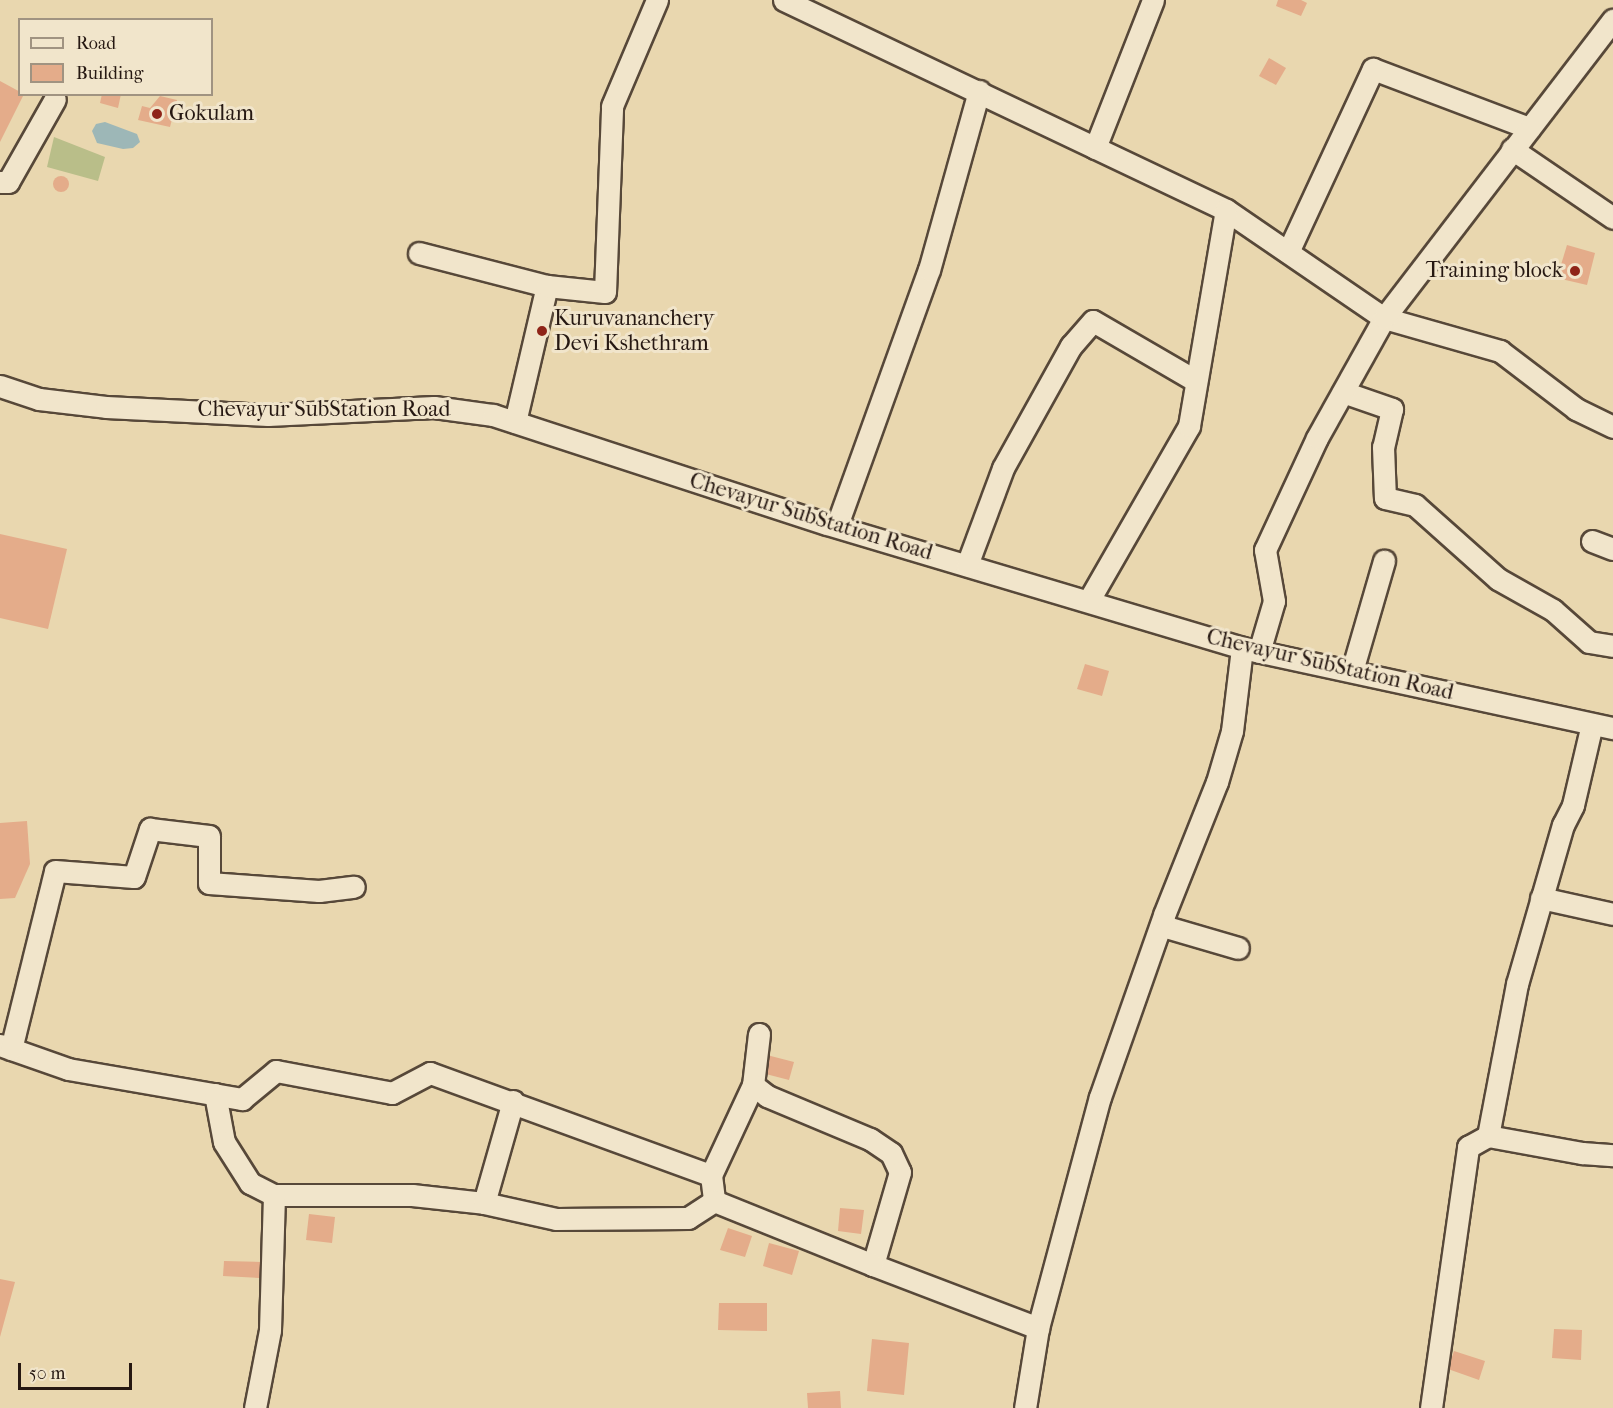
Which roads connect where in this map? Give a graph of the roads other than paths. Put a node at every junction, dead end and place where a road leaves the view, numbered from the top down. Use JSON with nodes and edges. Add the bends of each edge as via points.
{"nodes":[{"id":1,"x":657,"y":0,"type":"edge"},
{"id":2,"x":784,"y":0,"type":"edge"},
{"id":3,"x":1153,"y":0,"type":"edge"},
{"id":4,"x":1613,"y":20,"type":"edge"},
{"id":5,"x":979,"y":92,"type":"junction"},
{"id":6,"x":55,"y":99,"type":"dead end"},
{"id":7,"x":1528,"y":128,"type":"junction"},
{"id":8,"x":1095,"y":148,"type":"junction"},
{"id":9,"x":1512,"y":149,"type":"junction"},
{"id":10,"x":0,"y":182,"type":"edge"},
{"id":11,"x":1226,"y":210,"type":"junction"},
{"id":12,"x":1613,"y":218,"type":"edge"},
{"id":13,"x":1288,"y":252,"type":"junction"},
{"id":14,"x":419,"y":253,"type":"dead end"},
{"id":15,"x":547,"y":286,"type":"junction"},
{"id":16,"x":1384,"y":318,"type":"junction"},
{"id":17,"x":1196,"y":381,"type":"junction"},
{"id":18,"x":0,"y":386,"type":"edge"},
{"id":19,"x":1343,"y":392,"type":"junction"},
{"id":20,"x":515,"y":422,"type":"junction"},
{"id":21,"x":1613,"y":427,"type":"edge"},
{"id":22,"x":837,"y":525,"type":"junction"},
{"id":23,"x":1592,"y":541,"type":"dead end"},
{"id":24,"x":1613,"y":549,"type":"edge"},
{"id":25,"x":1384,"y":561,"type":"dead end"},
{"id":26,"x":967,"y":565,"type":"junction"},
{"id":27,"x":1089,"y":600,"type":"junction"},
{"id":28,"x":1613,"y":646,"type":"edge"},
{"id":29,"x":1251,"y":650,"type":"junction"},
{"id":30,"x":1352,"y":671,"type":"junction"},
{"id":31,"x":1603,"y":726,"type":"edge"},
{"id":32,"x":354,"y":887,"type":"dead end"},
{"id":33,"x":1541,"y":898,"type":"junction"},
{"id":34,"x":1613,"y":914,"type":"edge"},
{"id":35,"x":1163,"y":926,"type":"junction"},
{"id":36,"x":1238,"y":948,"type":"dead end"},
{"id":37,"x":759,"y":1034,"type":"dead end"},
{"id":38,"x":6,"y":1047,"type":"edge"},
{"id":39,"x":753,"y":1085,"type":"junction"},
{"id":40,"x":215,"y":1094,"type":"junction"},
{"id":41,"x":513,"y":1101,"type":"junction"},
{"id":42,"x":1488,"y":1136,"type":"junction"},
{"id":43,"x":1613,"y":1155,"type":"edge"},
{"id":44,"x":711,"y":1175,"type":"junction"},
{"id":45,"x":274,"y":1196,"type":"junction"},
{"id":46,"x":714,"y":1200,"type":"junction"},
{"id":47,"x":484,"y":1203,"type":"junction"},
{"id":48,"x":873,"y":1265,"type":"junction"},
{"id":49,"x":1038,"y":1328,"type":"junction"},
{"id":50,"x":255,"y":1408,"type":"edge"},
{"id":51,"x":1026,"y":1408,"type":"edge"},
{"id":52,"x":1431,"y":1408,"type":"edge"}],
"edges":[{"from":1,"to":15,"type":"street","via":[[612,106],[605,292]]},
{"from":2,"to":5,"type":"street"},
{"from":3,"to":8,"type":"street"},
{"from":4,"to":7,"type":"street"},
{"from":5,"to":8,"type":"street"},
{"from":5,"to":22,"type":"street","via":[[929,270]]},
{"from":6,"to":10,"type":"street","via":[[8,182]]},
{"from":7,"to":9,"type":"street"},
{"from":7,"to":13,"type":"street","via":[[1373,69]]},
{"from":8,"to":11,"type":"street"},
{"from":9,"to":12,"type":"street"},
{"from":9,"to":16,"type":"street"},
{"from":11,"to":13,"type":"street"},
{"from":11,"to":17,"type":"street"},
{"from":13,"to":16,"type":"street"},
{"from":14,"to":15,"type":"street"},
{"from":15,"to":20,"type":"street"},
{"from":16,"to":19,"type":"street"},
{"from":16,"to":21,"type":"street","via":[[1500,351],[1576,409]]},
{"from":17,"to":26,"type":"street","via":[[1093,321],[1071,346],[1003,468]]},
{"from":17,"to":27,"type":"street","via":[[1189,426]]},
{"from":18,"to":20,"type":"street","name":"Chevayur SubStation Road","via":[[39,399],[106,407],[268,415],[434,407]]},
{"from":19,"to":28,"type":"street","via":[[1392,409],[1383,447],[1385,498],[1415,505],[1498,579],[1553,609],[1589,642]]},
{"from":19,"to":29,"type":"street","via":[[1265,550],[1274,601]]},
{"from":20,"to":22,"type":"street","name":"Chevayur SubStation Road"},
{"from":22,"to":26,"type":"street","name":"Chevayur SubStation Road"},
{"from":23,"to":24,"type":"street"},
{"from":25,"to":30,"type":"street"},
{"from":26,"to":27,"type":"street","name":"Chevayur SubStation Road"},
{"from":27,"to":29,"type":"street","name":"Chevayur SubStation Road"},
{"from":29,"to":30,"type":"street","name":"Chevayur SubStation Road"},
{"from":29,"to":35,"type":"street","via":[[1232,731]]},
{"from":30,"to":31,"type":"street","name":"Chevayur SubStation Road"},
{"from":31,"to":33,"type":"street"},
{"from":32,"to":38,"type":"street","via":[[319,891],[209,883],[209,836],[150,829],[134,877],[55,871]]},
{"from":33,"to":34,"type":"street"},
{"from":33,"to":42,"type":"street","via":[[1517,984]]},
{"from":35,"to":36,"type":"street"},
{"from":35,"to":49,"type":"street","via":[[1100,1097]]},
{"from":37,"to":39,"type":"street"},
{"from":38,"to":40,"type":"street","via":[[68,1069]]},
{"from":39,"to":44,"type":"street"},
{"from":39,"to":48,"type":"street","via":[[767,1096],[870,1139],[891,1153],[900,1172]]},
{"from":40,"to":41,"type":"street","via":[[242,1099],[276,1071],[392,1094],[430,1072]]},
{"from":40,"to":45,"type":"street","via":[[224,1142],[250,1183]]},
{"from":41,"to":44,"type":"street"},
{"from":41,"to":47,"type":"street"},
{"from":42,"to":43,"type":"street","via":[[1559,1150]]},
{"from":42,"to":52,"type":"street","via":[[1468,1147]]},
{"from":44,"to":46,"type":"street"},
{"from":45,"to":47,"type":"street","via":[[412,1195]]},
{"from":45,"to":50,"type":"street","via":[[270,1330]]},
{"from":46,"to":47,"type":"street","via":[[688,1218],[556,1219]]},
{"from":46,"to":48,"type":"street"},
{"from":48,"to":49,"type":"street"},
{"from":49,"to":51,"type":"street"}]}
